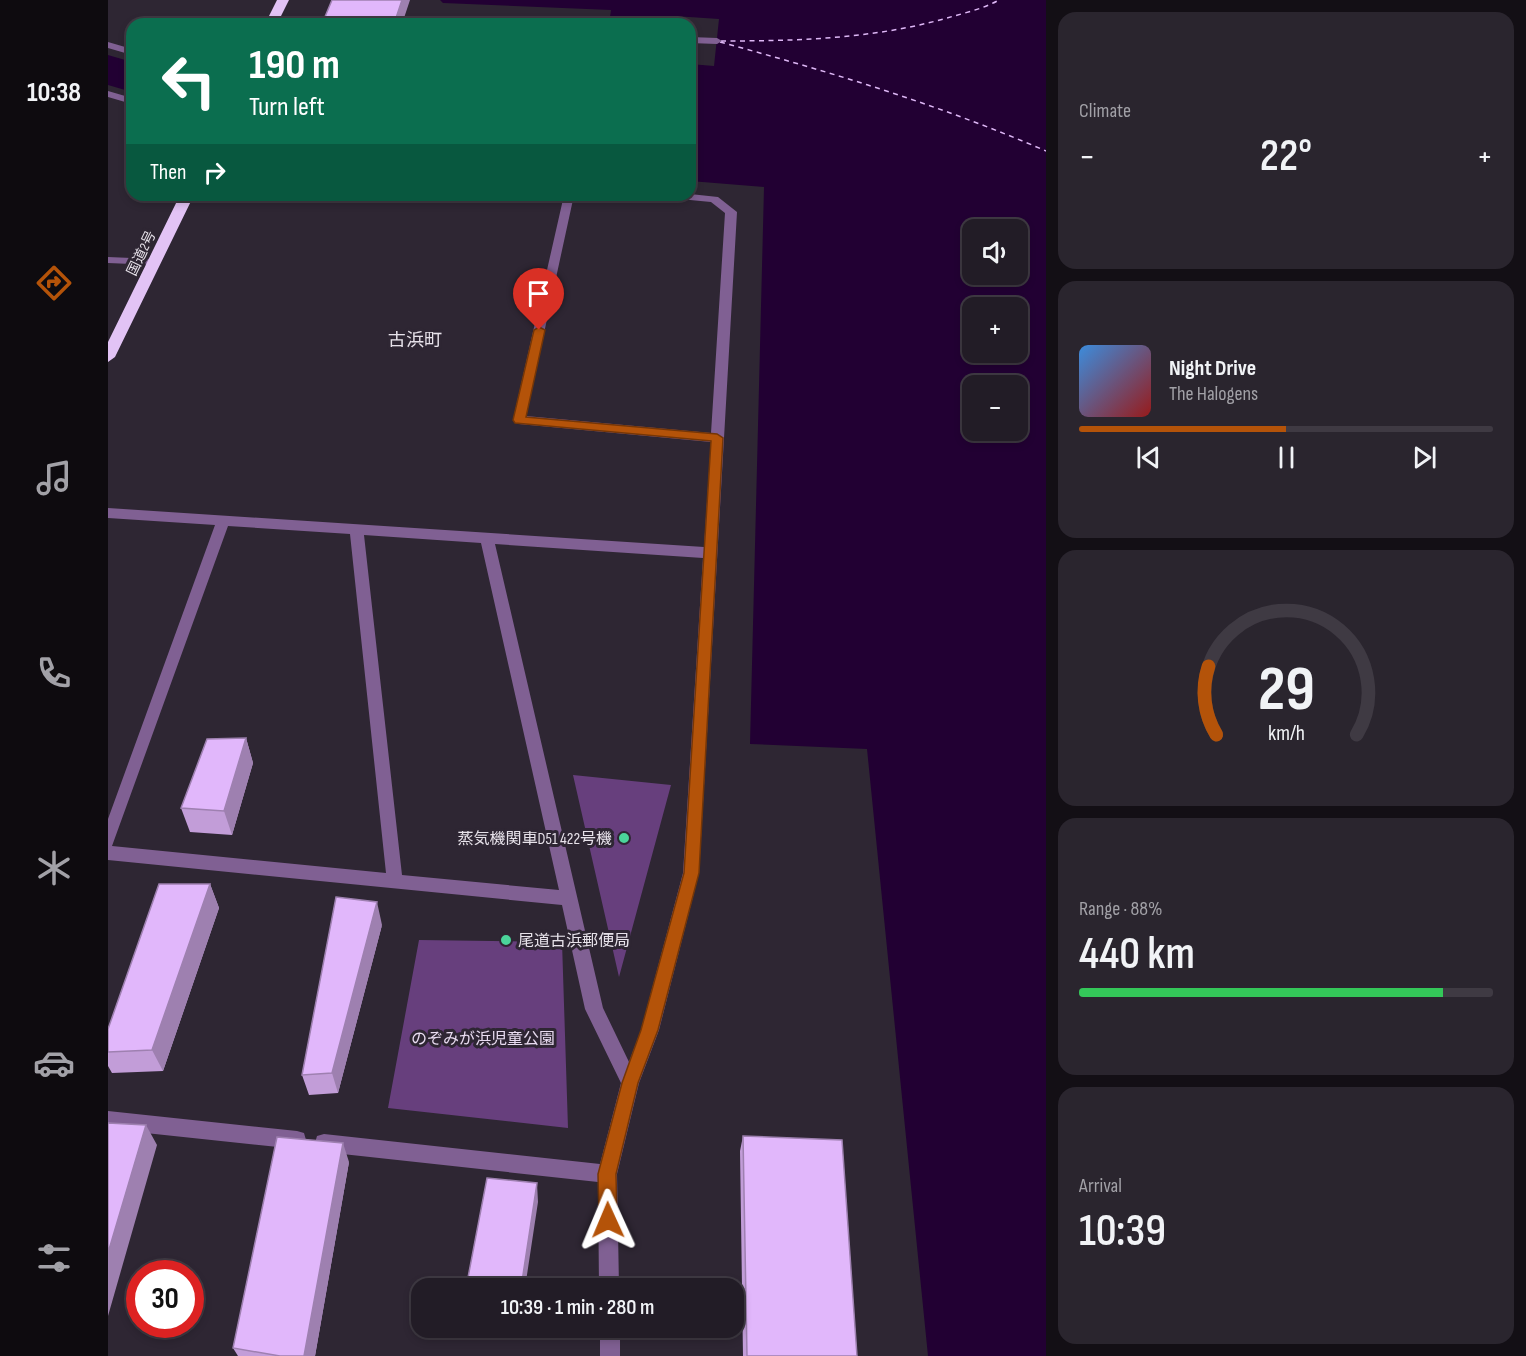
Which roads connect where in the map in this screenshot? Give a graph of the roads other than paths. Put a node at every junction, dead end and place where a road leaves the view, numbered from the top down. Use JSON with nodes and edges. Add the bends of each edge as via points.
{"nodes":[{"id":1,"x":283,"y":0,"type":"edge"},
{"id":2,"x":275,"y":18,"type":"edge"},
{"id":3,"x":696,"y":40,"type":"edge"},
{"id":4,"x":717,"y":41,"type":"dead end"},
{"id":5,"x":108,"y":45,"type":"edge"},
{"id":6,"x":126,"y":50,"type":"edge"},
{"id":7,"x":108,"y":94,"type":"edge"},
{"id":8,"x":126,"y":99,"type":"edge"},
{"id":9,"x":696,"y":197,"type":"edge"},
{"id":10,"x":185,"y":201,"type":"edge"},
{"id":11,"x":568,"y":201,"type":"edge"},
{"id":12,"x":108,"y":260,"type":"edge"},
{"id":13,"x":155,"y":262,"type":"junction"},
{"id":14,"x":108,"y":357,"type":"edge"},
{"id":15,"x":717,"y":438,"type":"junction"},
{"id":16,"x":108,"y":513,"type":"edge"},
{"id":17,"x":223,"y":521,"type":"junction"},
{"id":18,"x":356,"y":529,"type":"junction"},
{"id":19,"x":487,"y":538,"type":"junction"},
{"id":20,"x":711,"y":552,"type":"junction"},
{"id":21,"x":108,"y":841,"type":"edge"},
{"id":22,"x":108,"y":853,"type":"edge"},
{"id":23,"x":395,"y":882,"type":"junction"},
{"id":24,"x":569,"y":898,"type":"junction"},
{"id":25,"x":630,"y":1083,"type":"junction"},
{"id":26,"x":108,"y":1120,"type":"edge"},
{"id":27,"x":607,"y":1174,"type":"junction"},
{"id":28,"x":609,"y":1278,"type":"edge"},
{"id":29,"x":610,"y":1338,"type":"edge"},
{"id":30,"x":610,"y":1356,"type":"edge"}],
"edges":[{"from":1,"to":2,"type":"highway"},
{"from":3,"to":4,"type":"street"},
{"from":5,"to":6,"type":"street"},
{"from":7,"to":8,"type":"street"},
{"from":9,"to":15,"type":"street","via":[[714,199],[731,212]]},
{"from":10,"to":13,"type":"highway","name":"国道2号"},
{"from":11,"to":15,"type":"street","via":[[519,420]]},
{"from":12,"to":13,"type":"street"},
{"from":13,"to":14,"type":"highway","name":"国道2号"},
{"from":15,"to":20,"type":"street"},
{"from":16,"to":17,"type":"street"},
{"from":17,"to":18,"type":"street"},
{"from":17,"to":21,"type":"street"},
{"from":18,"to":19,"type":"street"},
{"from":18,"to":23,"type":"street"},
{"from":19,"to":20,"type":"street"},
{"from":19,"to":24,"type":"street"},
{"from":20,"to":25,"type":"street","via":[[692,873],[650,1030]]},
{"from":22,"to":23,"type":"street"},
{"from":23,"to":24,"type":"street"},
{"from":24,"to":25,"type":"street","via":[[594,1009]]},
{"from":25,"to":27,"type":"street"},
{"from":26,"to":27,"type":"street"},
{"from":27,"to":28,"type":"street"},
{"from":29,"to":30,"type":"street"}]}
